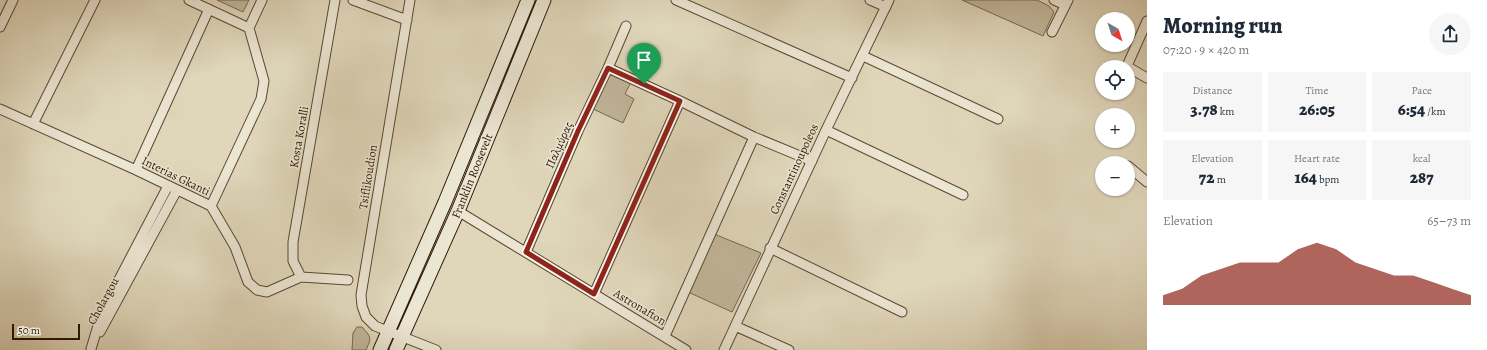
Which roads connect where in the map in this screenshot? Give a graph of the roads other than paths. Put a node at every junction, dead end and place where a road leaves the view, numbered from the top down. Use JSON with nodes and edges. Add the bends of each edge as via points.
{"nodes":[{"id":1,"x":13,"y":0,"type":"edge"},
{"id":2,"x":95,"y":0,"type":"edge"},
{"id":3,"x":189,"y":0,"type":"edge"},
{"id":4,"x":262,"y":0,"type":"edge"},
{"id":5,"x":334,"y":0,"type":"edge"},
{"id":6,"x":353,"y":0,"type":"edge"},
{"id":7,"x":410,"y":0,"type":"edge"},
{"id":8,"x":528,"y":0,"type":"edge"},
{"id":9,"x":544,"y":0,"type":"edge"},
{"id":10,"x":676,"y":0,"type":"edge"},
{"id":11,"x":870,"y":0,"type":"edge"},
{"id":12,"x":1054,"y":0,"type":"edge"},
{"id":13,"x":1067,"y":3,"type":"edge"},
{"id":14,"x":888,"y":4,"type":"edge"},
{"id":15,"x":208,"y":9,"type":"junction"},
{"id":16,"x":407,"y":20,"type":"junction"},
{"id":17,"x":1147,"y":21,"type":"edge"},
{"id":18,"x":626,"y":26,"type":"dead end"},
{"id":19,"x":0,"y":27,"type":"edge"},
{"id":20,"x":249,"y":28,"type":"junction"},
{"id":21,"x":1052,"y":32,"type":"dead end"},
{"id":22,"x":863,"y":56,"type":"junction"},
{"id":23,"x":1130,"y":60,"type":"edge"},
{"id":24,"x":608,"y":68,"type":"junction"},
{"id":25,"x":1135,"y":71,"type":"edge"},
{"id":26,"x":852,"y":78,"type":"junction"},
{"id":27,"x":1147,"y":78,"type":"edge"},
{"id":28,"x":680,"y":101,"type":"junction"},
{"id":29,"x":0,"y":109,"type":"edge"},
{"id":30,"x":998,"y":119,"type":"dead end"},
{"id":31,"x":33,"y":124,"type":"junction"},
{"id":32,"x":826,"y":130,"type":"junction"},
{"id":33,"x":754,"y":137,"type":"junction"},
{"id":34,"x":812,"y":161,"type":"junction"},
{"id":35,"x":136,"y":170,"type":"junction"},
{"id":36,"x":1135,"y":172,"type":"edge"},
{"id":37,"x":1147,"y":182,"type":"edge"},
{"id":38,"x":168,"y":186,"type":"junction"},
{"id":39,"x":177,"y":190,"type":"junction"},
{"id":40,"x":963,"y":195,"type":"dead end"},
{"id":41,"x":212,"y":206,"type":"junction"},
{"id":42,"x":458,"y":210,"type":"junction"},
{"id":43,"x":770,"y":248,"type":"junction"},
{"id":44,"x":526,"y":252,"type":"junction"},
{"id":45,"x":301,"y":277,"type":"junction"},
{"id":46,"x":348,"y":280,"type":"dead end"},
{"id":47,"x":594,"y":294,"type":"junction"},
{"id":48,"x":902,"y":312,"type":"dead end"},
{"id":49,"x":735,"y":326,"type":"junction"},
{"id":50,"x":387,"y":331,"type":"junction"},
{"id":51,"x":402,"y":336,"type":"junction"},
{"id":52,"x":665,"y":336,"type":"junction"},
{"id":53,"x":91,"y":349,"type":"edge"},
{"id":54,"x":380,"y":350,"type":"edge"},
{"id":55,"x":396,"y":350,"type":"edge"},
{"id":56,"x":436,"y":350,"type":"edge"},
{"id":57,"x":686,"y":350,"type":"edge"},
{"id":58,"x":724,"y":350,"type":"edge"},
{"id":59,"x":789,"y":350,"type":"edge"}],
"edges":[{"from":1,"to":19,"type":"street"},
{"from":2,"to":31,"type":"street"},
{"from":3,"to":15,"type":"street"},
{"from":4,"to":20,"type":"street"},
{"from":5,"to":45,"type":"street","name":"Kosta Koralli","via":[[293,242],[293,261]]},
{"from":6,"to":16,"type":"street"},
{"from":7,"to":16,"type":"street","name":"Tsiflikoudion"},
{"from":8,"to":50,"type":"main road","name":"Franklin Roosevelt","via":[[445,202]]},
{"from":9,"to":42,"type":"main road","name":"Franklin Roosevelt"},
{"from":10,"to":26,"type":"street"},
{"from":11,"to":14,"type":"street"},
{"from":12,"to":13,"type":"street"},
{"from":13,"to":21,"type":"street"},
{"from":14,"to":22,"type":"street","name":"Constantinoupoleos"},
{"from":15,"to":20,"type":"street"},
{"from":15,"to":35,"type":"street"},
{"from":16,"to":50,"type":"street","name":"Tsiflikoudion","via":[[361,295],[366,318],[375,326]]},
{"from":17,"to":23,"type":"street"},
{"from":18,"to":24,"type":"street","name":"Παλμύρας"},
{"from":20,"to":41,"type":"street","via":[[264,81],[260,99]]},
{"from":22,"to":26,"type":"street","name":"Constantinoupoleos"},
{"from":22,"to":30,"type":"street"},
{"from":24,"to":28,"type":"street"},
{"from":24,"to":44,"type":"street","name":"Παλμύρας"},
{"from":25,"to":27,"type":"street"},
{"from":26,"to":32,"type":"street","name":"Constantinoupoleos"},
{"from":28,"to":33,"type":"street"},
{"from":28,"to":47,"type":"street"},
{"from":29,"to":31,"type":"street","name":"Interias Gkanti"},
{"from":31,"to":35,"type":"street","name":"Interias Gkanti"},
{"from":32,"to":34,"type":"street","name":"Constantinoupoleos"},
{"from":32,"to":40,"type":"street"},
{"from":33,"to":34,"type":"street"},
{"from":33,"to":52,"type":"street"},
{"from":34,"to":43,"type":"street","name":"Constantinoupoleos"},
{"from":35,"to":38,"type":"street","name":"Interias Gkanti"},
{"from":36,"to":37,"type":"street"},
{"from":38,"to":39,"type":"street","name":"Interias Gkanti"},
{"from":38,"to":53,"type":"street","name":"Cholargou","via":[[102,312]]},
{"from":39,"to":41,"type":"street","name":"Interias Gkanti"},
{"from":39,"to":53,"type":"street","name":"Cholargou"},
{"from":41,"to":45,"type":"street","name":"Interias Gkanti","via":[[235,247],[248,282],[256,290],[267,292]]},
{"from":42,"to":44,"type":"street","name":"Astronafton"},
{"from":42,"to":51,"type":"main road","name":"Franklin Roosevelt"},
{"from":43,"to":48,"type":"street"},
{"from":43,"to":49,"type":"street","name":"Constantinoupoleos"},
{"from":44,"to":47,"type":"street","name":"Astronafton"},
{"from":45,"to":46,"type":"street","name":"Interias Gkanti"},
{"from":47,"to":52,"type":"street","name":"Astronafton"},
{"from":49,"to":58,"type":"street","name":"Constantinoupoleos"},
{"from":49,"to":59,"type":"street"},
{"from":50,"to":51,"type":"street","name":"Tsiflikoudion"},
{"from":50,"to":54,"type":"main road","name":"Franklin Roosevelt"},
{"from":51,"to":55,"type":"main road","name":"Franklin Roosevelt"},
{"from":51,"to":56,"type":"street","name":"Tsiflikoudion"},
{"from":52,"to":57,"type":"street","name":"Astronafton"}]}
